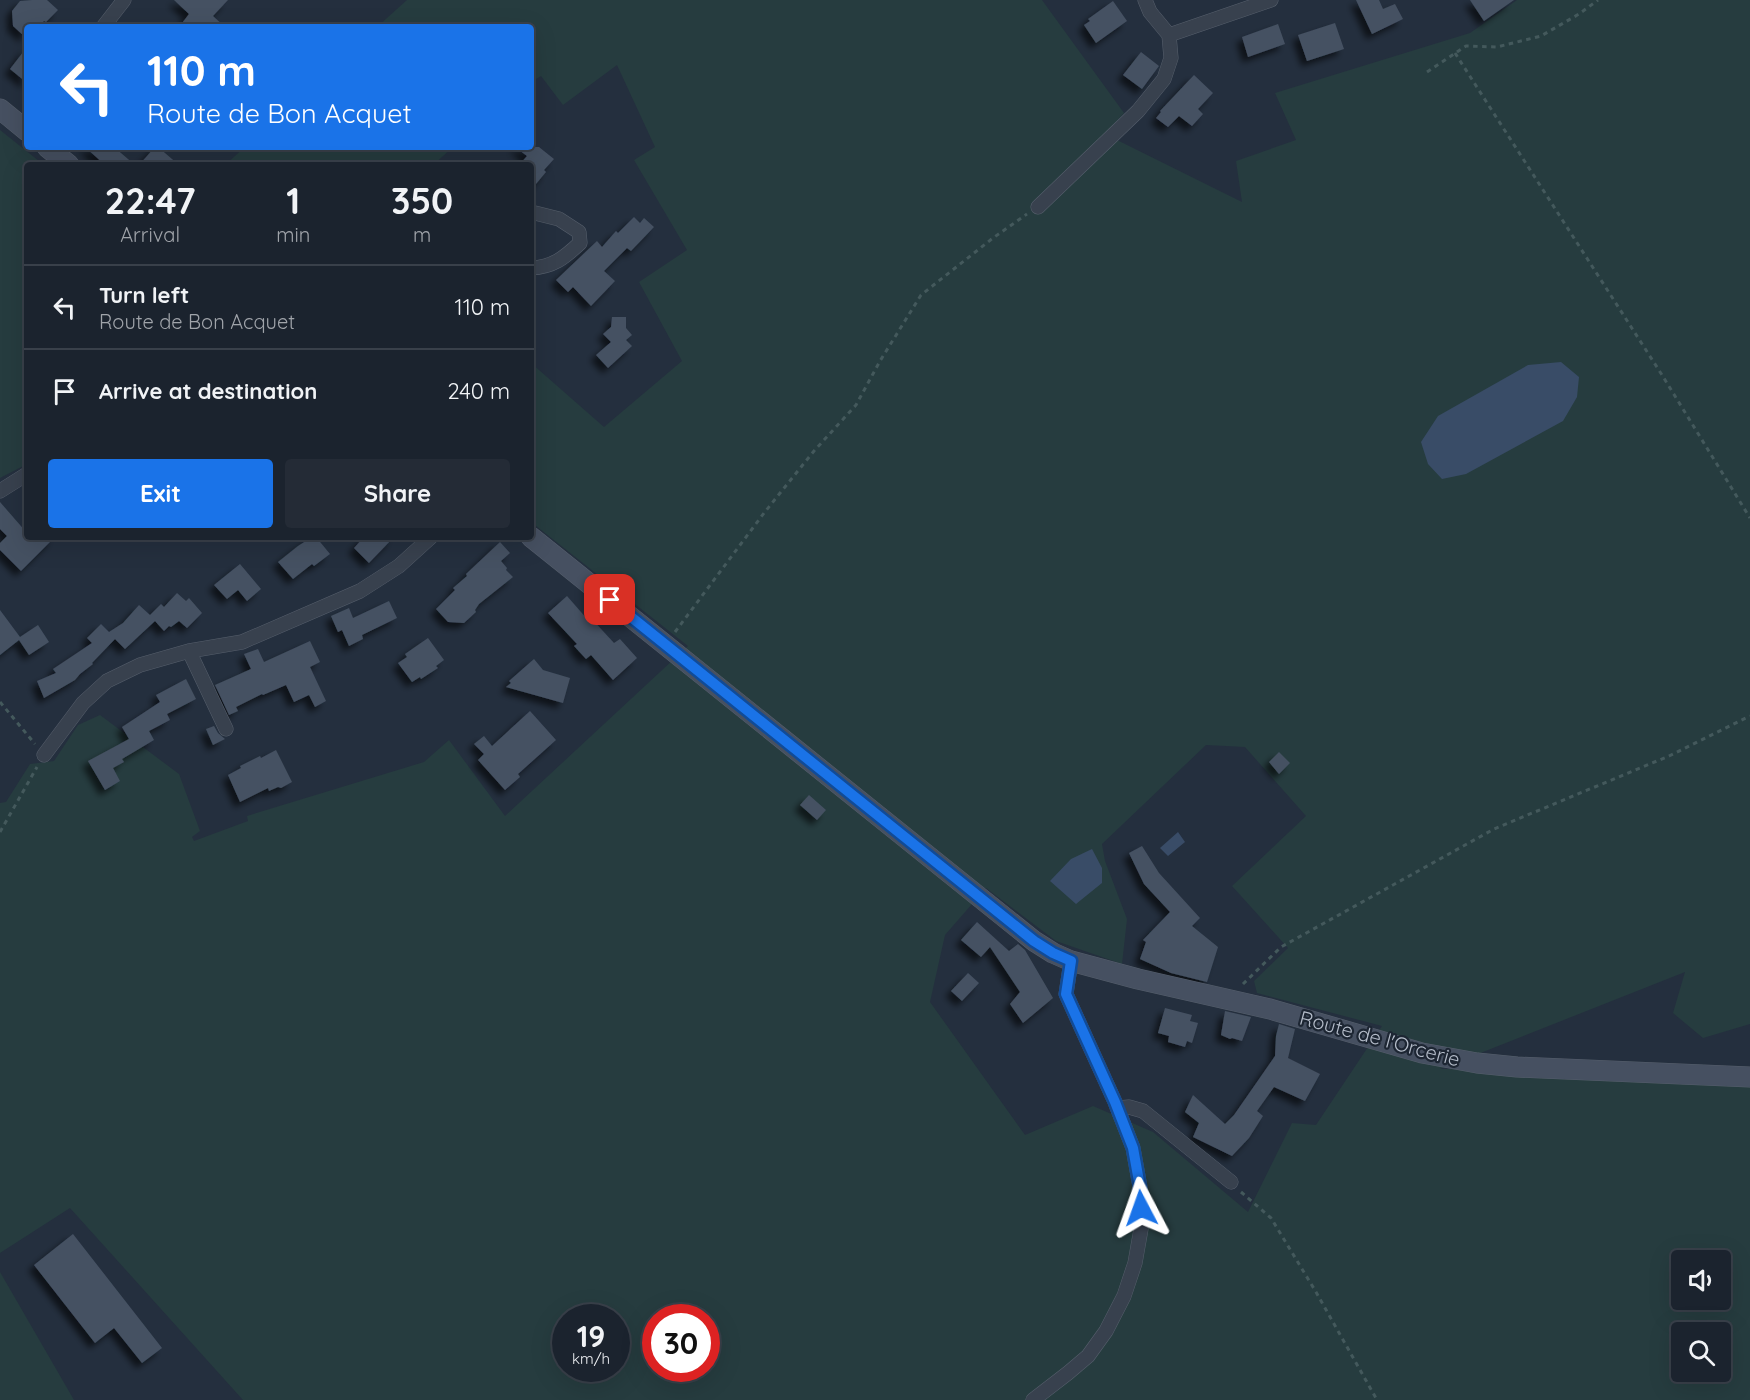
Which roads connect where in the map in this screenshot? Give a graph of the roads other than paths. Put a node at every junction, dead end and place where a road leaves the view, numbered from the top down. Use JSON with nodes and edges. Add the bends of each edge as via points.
{"nodes":[{"id":1,"x":124,"y":0,"type":"edge"},
{"id":2,"x":1145,"y":0,"type":"edge"},
{"id":3,"x":1271,"y":0,"type":"edge"},
{"id":4,"x":105,"y":24,"type":"edge"},
{"id":5,"x":1170,"y":35,"type":"junction"},
{"id":6,"x":0,"y":109,"type":"edge"},
{"id":7,"x":24,"y":125,"type":"edge"},
{"id":8,"x":51,"y":150,"type":"edge"},
{"id":9,"x":65,"y":162,"type":"edge"},
{"id":10,"x":1038,"y":207,"type":"road end"},
{"id":11,"x":534,"y":213,"type":"edge"},
{"id":12,"x":534,"y":268,"type":"edge"},
{"id":13,"x":24,"y":476,"type":"edge"},
{"id":14,"x":0,"y":491,"type":"edge"},
{"id":15,"x":534,"y":539,"type":"edge"},
{"id":16,"x":428,"y":540,"type":"edge"},
{"id":17,"x":189,"y":651,"type":"junction"},
{"id":18,"x":226,"y":729,"type":"dead end"},
{"id":19,"x":44,"y":755,"type":"road end"},
{"id":20,"x":1071,"y":961,"type":"junction"},
{"id":21,"x":1750,"y":1077,"type":"edge"},
{"id":22,"x":1117,"y":1108,"type":"junction"},
{"id":23,"x":1231,"y":1182,"type":"road end"},
{"id":24,"x":1033,"y":1400,"type":"edge"}],
"edges":[{"from":1,"to":4,"type":"street"},
{"from":2,"to":5,"type":"street"},
{"from":3,"to":5,"type":"street"},
{"from":5,"to":10,"type":"street","via":[[1172,58],[1164,80],[1138,111]]},
{"from":6,"to":7,"type":"street"},
{"from":8,"to":9,"type":"street"},
{"from":11,"to":12,"type":"street","via":[[559,219],[579,232],[580,243],[564,258]]},
{"from":13,"to":14,"type":"street"},
{"from":15,"to":20,"type":"street","name":"Route de l'Orcerie","via":[[1025,934]]},
{"from":16,"to":17,"type":"street","via":[[399,566],[360,591],[242,642]]},
{"from":17,"to":18,"type":"street"},
{"from":17,"to":19,"type":"street","via":[[140,665],[107,681],[83,703]]},
{"from":20,"to":21,"type":"street","name":"Route de l'Orcerie","via":[[1270,1009],[1422,1053],[1476,1063]]},
{"from":20,"to":22,"type":"street","via":[[1066,994]]},
{"from":22,"to":23,"type":"street","via":[[1143,1111]]},
{"from":22,"to":24,"type":"street","via":[[1133,1148],[1140,1187],[1141,1229],[1135,1263],[1124,1296],[1088,1356]]}]}
